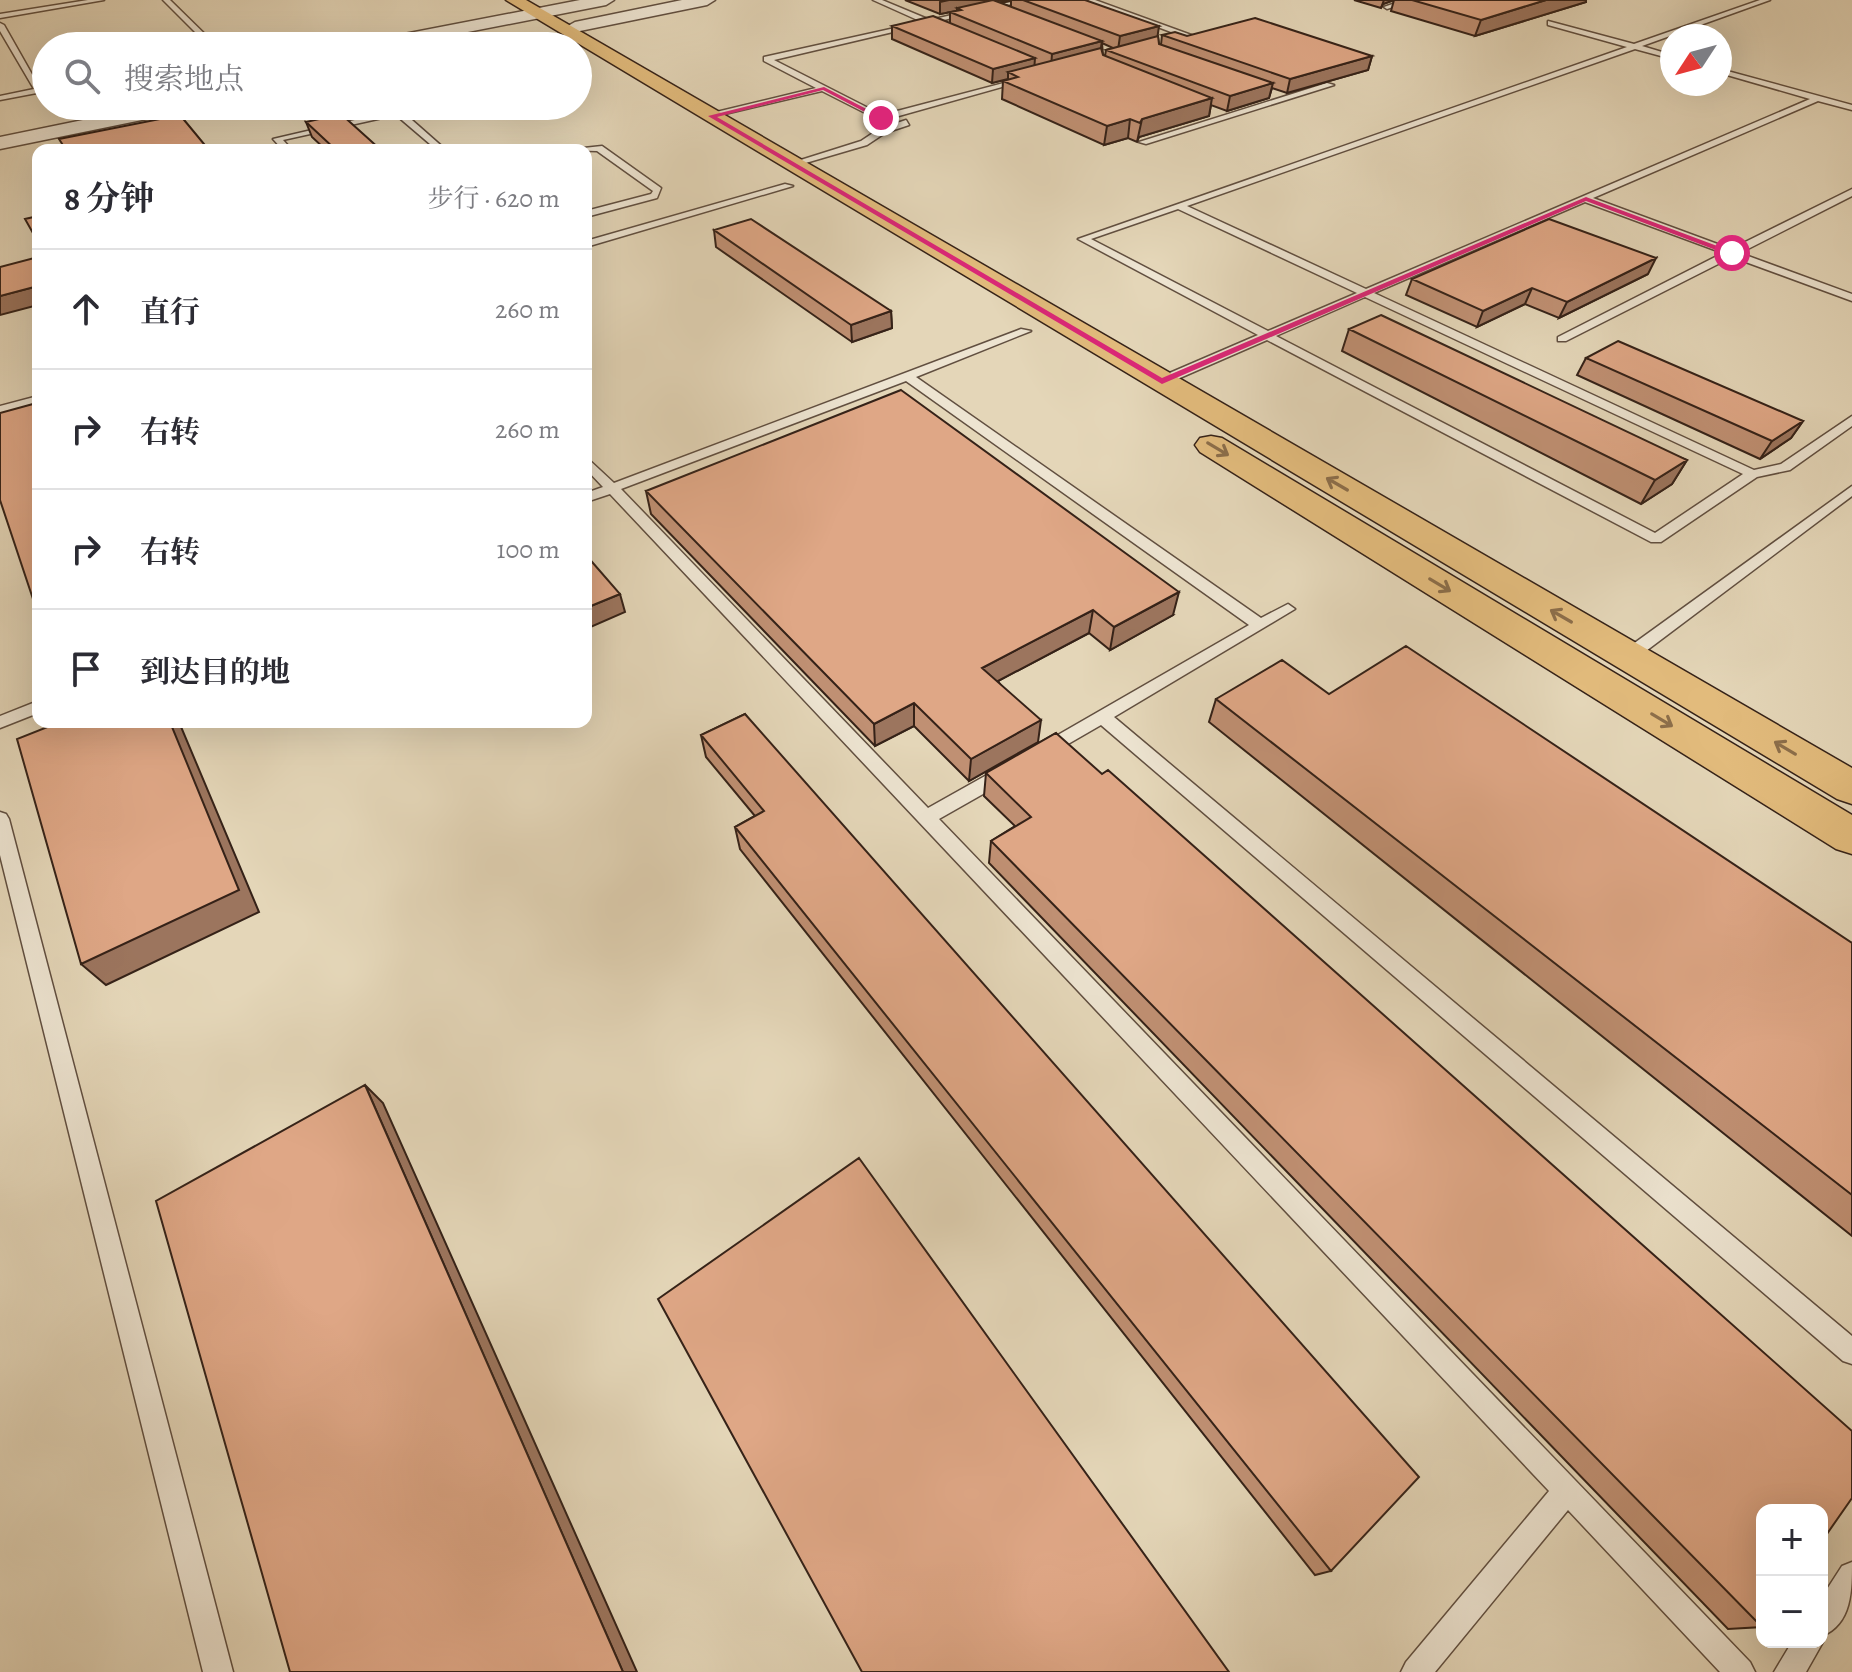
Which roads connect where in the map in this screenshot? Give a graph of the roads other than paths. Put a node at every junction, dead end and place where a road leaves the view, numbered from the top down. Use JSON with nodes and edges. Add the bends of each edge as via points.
{"nodes":[{"id":1,"x":101,"y":0,"type":"edge"},
{"id":2,"x":166,"y":0,"type":"edge"},
{"id":3,"x":606,"y":0,"type":"edge"},
{"id":4,"x":707,"y":0,"type":"edge"},
{"id":5,"x":876,"y":0,"type":"edge"},
{"id":6,"x":975,"y":0,"type":"edge"},
{"id":7,"x":1026,"y":0,"type":"edge"},
{"id":8,"x":1089,"y":0,"type":"edge"},
{"id":9,"x":1411,"y":0,"type":"edge"},
{"id":10,"x":1767,"y":0,"type":"edge"},
{"id":11,"x":994,"y":7,"type":"junction"},
{"id":12,"x":1387,"y":7,"type":"dead end"},
{"id":13,"x":1008,"y":13,"type":"edge"},
{"id":14,"x":0,"y":16,"type":"edge"},
{"id":15,"x":531,"y":21,"type":"edge"},
{"id":16,"x":929,"y":22,"type":"junction"},
{"id":17,"x":1551,"y":23,"type":"dead end"},
{"id":18,"x":0,"y":25,"type":"edge"},
{"id":19,"x":942,"y":28,"type":"edge"},
{"id":20,"x":199,"y":32,"type":"edge"},
{"id":21,"x":459,"y":32,"type":"edge"},
{"id":22,"x":552,"y":32,"type":"edge"},
{"id":23,"x":1202,"y":37,"type":"edge"},
{"id":24,"x":1175,"y":40,"type":"edge"},
{"id":25,"x":1189,"y":41,"type":"junction"},
{"id":26,"x":1634,"y":47,"type":"junction"},
{"id":27,"x":592,"y":53,"type":"edge"},
{"id":28,"x":1660,"y":54,"type":"edge"},
{"id":29,"x":592,"y":66,"type":"edge"},
{"id":30,"x":1732,"y":74,"type":"edge"},
{"id":31,"x":1035,"y":77,"type":"edge"},
{"id":32,"x":32,"y":78,"type":"edge"},
{"id":33,"x":1330,"y":85,"type":"edge"},
{"id":34,"x":824,"y":88,"type":"junction"},
{"id":35,"x":1032,"y":88,"type":"edge"},
{"id":36,"x":32,"y":91,"type":"edge"},
{"id":37,"x":1272,"y":93,"type":"edge"},
{"id":38,"x":0,"y":98,"type":"edge"},
{"id":39,"x":1286,"y":98,"type":"junction"},
{"id":40,"x":1818,"y":98,"type":"junction"},
{"id":41,"x":1852,"y":108,"type":"edge"},
{"id":42,"x":32,"y":111,"type":"edge"},
{"id":43,"x":1213,"y":111,"type":"edge"},
{"id":44,"x":944,"y":112,"type":"dead end"},
{"id":45,"x":711,"y":116,"type":"junction"},
{"id":46,"x":0,"y":117,"type":"edge"},
{"id":47,"x":1227,"y":117,"type":"junction"},
{"id":48,"x":113,"y":120,"type":"edge"},
{"id":49,"x":361,"y":120,"type":"edge"},
{"id":50,"x":406,"y":120,"type":"edge"},
{"id":51,"x":915,"y":121,"type":"dead end"},
{"id":52,"x":1143,"y":142,"type":"edge"},
{"id":53,"x":0,"y":143,"type":"edge"},
{"id":54,"x":282,"y":144,"type":"edge"},
{"id":55,"x":435,"y":144,"type":"edge"},
{"id":56,"x":592,"y":148,"type":"edge"},
{"id":57,"x":790,"y":175,"type":"junction"},
{"id":58,"x":1849,"y":196,"type":"edge"},
{"id":59,"x":1586,"y":199,"type":"junction"},
{"id":60,"x":1179,"y":206,"type":"junction"},
{"id":61,"x":592,"y":212,"type":"edge"},
{"id":62,"x":592,"y":242,"type":"edge"},
{"id":63,"x":1732,"y":253,"type":"junction"},
{"id":64,"x":1367,"y":293,"type":"junction"},
{"id":65,"x":1852,"y":298,"type":"edge"},
{"id":66,"x":1025,"y":331,"type":"junction"},
{"id":67,"x":1268,"y":336,"type":"junction"},
{"id":68,"x":1562,"y":339,"type":"dead end"},
{"id":69,"x":907,"y":376,"type":"junction"},
{"id":70,"x":1162,"y":381,"type":"junction"},
{"id":71,"x":32,"y":402,"type":"edge"},
{"id":72,"x":0,"y":410,"type":"edge"},
{"id":73,"x":1852,"y":420,"type":"edge"},
{"id":74,"x":592,"y":467,"type":"edge"},
{"id":75,"x":1753,"y":474,"type":"junction"},
{"id":76,"x":612,"y":488,"type":"junction"},
{"id":77,"x":1852,"y":490,"type":"edge"},
{"id":78,"x":592,"y":496,"type":"edge"},
{"id":79,"x":1288,"y":609,"type":"dead end"},
{"id":80,"x":1260,"y":625,"type":"junction"},
{"id":81,"x":1628,"y":656,"type":"junction"},
{"id":82,"x":32,"y":709,"type":"edge"},
{"id":83,"x":1102,"y":716,"type":"junction"},
{"id":84,"x":0,"y":722,"type":"edge"},
{"id":85,"x":1852,"y":788,"type":"edge"},
{"id":86,"x":926,"y":818,"type":"junction"},
{"id":87,"x":0,"y":819,"type":"edge"},
{"id":88,"x":1852,"y":837,"type":"edge"},
{"id":89,"x":1852,"y":1352,"type":"edge"},
{"id":90,"x":1567,"y":1490,"type":"junction"},
{"id":91,"x":1852,"y":1576,"type":"edge"},
{"id":92,"x":1828,"y":1613,"type":"edge"},
{"id":93,"x":1805,"y":1648,"type":"edge"},
{"id":94,"x":218,"y":1672,"type":"edge"},
{"id":95,"x":1416,"y":1672,"type":"edge"},
{"id":96,"x":1740,"y":1672,"type":"edge"},
{"id":97,"x":1789,"y":1672,"type":"edge"}],
"edges":[{"from":1,"to":14,"type":"lane"},
{"from":2,"to":20,"type":"lane"},
{"from":3,"to":15,"type":"street"},
{"from":4,"to":15,"type":"street"},
{"from":5,"to":16,"type":"lane"},
{"from":6,"to":11,"type":"lane"},
{"from":7,"to":11,"type":"lane"},
{"from":8,"to":25,"type":"lane"},
{"from":9,"to":12,"type":"lane"},
{"from":10,"to":26,"type":"lane"},
{"from":11,"to":13,"type":"lane"},
{"from":11,"to":16,"type":"lane"},
{"from":15,"to":21,"type":"street"},
{"from":15,"to":22,"type":"main road"},
{"from":16,"to":19,"type":"lane"},
{"from":16,"to":34,"type":"lane","via":[[767,59]]},
{"from":17,"to":26,"type":"lane"},
{"from":18,"to":32,"type":"lane"},
{"from":23,"to":25,"type":"lane"},
{"from":24,"to":25,"type":"lane"},
{"from":26,"to":28,"type":"lane"},
{"from":26,"to":60,"type":"lane"},
{"from":27,"to":45,"type":"main road"},
{"from":29,"to":57,"type":"main road"},
{"from":30,"to":40,"type":"lane"},
{"from":31,"to":34,"type":"lane","via":[[881,118]]},
{"from":33,"to":39,"type":"lane"},
{"from":34,"to":45,"type":"lane"},
{"from":35,"to":44,"type":"lane"},
{"from":36,"to":38,"type":"lane"},
{"from":37,"to":39,"type":"lane"},
{"from":39,"to":47,"type":"lane"},
{"from":40,"to":41,"type":"lane"},
{"from":40,"to":59,"type":"lane"},
{"from":42,"to":46,"type":"street"},
{"from":43,"to":47,"type":"lane"},
{"from":45,"to":57,"type":"main road"},
{"from":47,"to":52,"type":"lane"},
{"from":48,"to":53,"type":"street"},
{"from":49,"to":54,"type":"lane","via":[[277,139]]},
{"from":50,"to":55,"type":"lane"},
{"from":51,"to":57,"type":"lane"},
{"from":56,"to":61,"type":"lane","via":[[599,148],[658,190],[654,196]]},
{"from":57,"to":62,"type":"lane"},
{"from":57,"to":66,"type":"main road"},
{"from":57,"to":70,"type":"main road"},
{"from":58,"to":63,"type":"lane"},
{"from":59,"to":63,"type":"lane"},
{"from":59,"to":64,"type":"lane"},
{"from":60,"to":64,"type":"lane"},
{"from":60,"to":67,"type":"lane","via":[[1083,239]]},
{"from":63,"to":65,"type":"lane"},
{"from":63,"to":68,"type":"lane"},
{"from":64,"to":67,"type":"lane"},
{"from":64,"to":75,"type":"lane"},
{"from":66,"to":69,"type":"lane"},
{"from":66,"to":88,"type":"main road","one_way":true},
{"from":67,"to":70,"type":"lane"},
{"from":67,"to":75,"type":"lane","via":[[1656,539]]},
{"from":69,"to":76,"type":"lane"},
{"from":69,"to":80,"type":"lane"},
{"from":81,"to":70,"type":"main road","one_way":true},
{"from":71,"to":72,"type":"lane"},
{"from":73,"to":75,"type":"lane","via":[[1785,467]]},
{"from":74,"to":76,"type":"lane"},
{"from":76,"to":78,"type":"lane"},
{"from":76,"to":86,"type":"lane"},
{"from":77,"to":81,"type":"lane"},
{"from":79,"to":80,"type":"lane"},
{"from":80,"to":83,"type":"lane"},
{"from":85,"to":81,"type":"main road","one_way":true},
{"from":82,"to":84,"type":"lane"},
{"from":83,"to":86,"type":"lane"},
{"from":83,"to":89,"type":"lane"},
{"from":86,"to":90,"type":"lane"},
{"from":87,"to":94,"type":"lane"},
{"from":90,"to":95,"type":"lane"},
{"from":90,"to":96,"type":"lane"},
{"from":91,"to":92,"type":"lane"},
{"from":93,"to":97,"type":"lane"}]}
